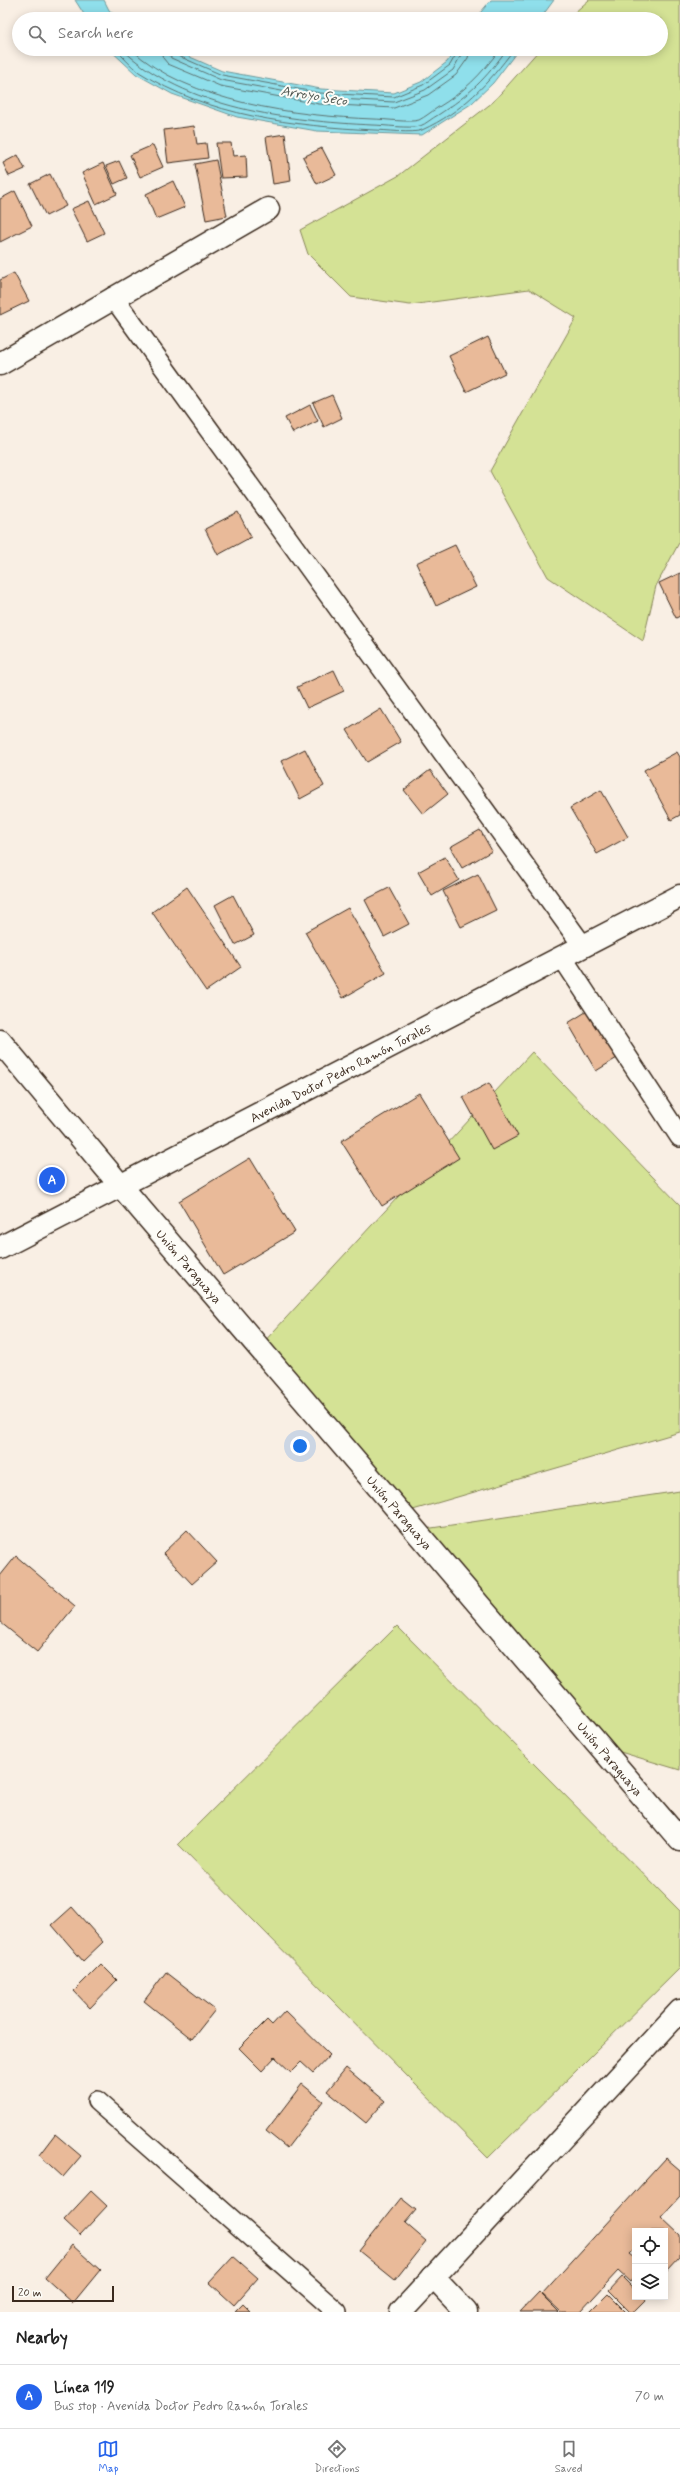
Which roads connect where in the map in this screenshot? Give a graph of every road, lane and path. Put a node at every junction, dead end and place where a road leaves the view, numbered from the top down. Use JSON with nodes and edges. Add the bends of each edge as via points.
{"nodes":[{"id":1,"x":268,"y":209,"type":"dead end"},
{"id":2,"x":113,"y":297,"type":"junction"},
{"id":3,"x":0,"y":364,"type":"edge"},
{"id":4,"x":680,"y":896,"type":"edge"},
{"id":5,"x":583,"y":946,"type":"junction"},
{"id":6,"x":562,"y":958,"type":"junction"},
{"id":7,"x":0,"y":1041,"type":"edge"},
{"id":8,"x":680,"y":1136,"type":"edge"},
{"id":9,"x":120,"y":1185,"type":"junction"},
{"id":10,"x":0,"y":1248,"type":"edge"},
{"id":11,"x":680,"y":1840,"type":"edge"},
{"id":12,"x":680,"y":2011,"type":"edge"},
{"id":13,"x":97,"y":2101,"type":"dead end"},
{"id":14,"x":433,"y":2277,"type":"junction"},
{"id":15,"x":337,"y":2312,"type":"edge"},
{"id":16,"x":401,"y":2312,"type":"edge"},
{"id":17,"x":466,"y":2312,"type":"edge"}],
"edges":[{"from":1,"to":2,"type":"street"},
{"from":2,"to":3,"type":"street"},
{"from":2,"to":5,"type":"lane"},
{"from":4,"to":5,"type":"street","name":"Avenida Doctor Pedro Ramón Torales"},
{"from":5,"to":6,"type":"street","name":"Avenida Doctor Pedro Ramón Torales"},
{"from":6,"to":8,"type":"lane"},
{"from":6,"to":9,"type":"street","name":"Avenida Doctor Pedro Ramón Torales"},
{"from":7,"to":9,"type":"street","name":"Unión Paraguaya"},
{"from":9,"to":10,"type":"street","name":"Avenida Doctor Pedro Ramón Torales"},
{"from":9,"to":11,"type":"street","name":"Unión Paraguaya"},
{"from":12,"to":14,"type":"street"},
{"from":13,"to":15,"type":"lane"},
{"from":14,"to":16,"type":"street"},
{"from":14,"to":17,"type":"street"}]}
